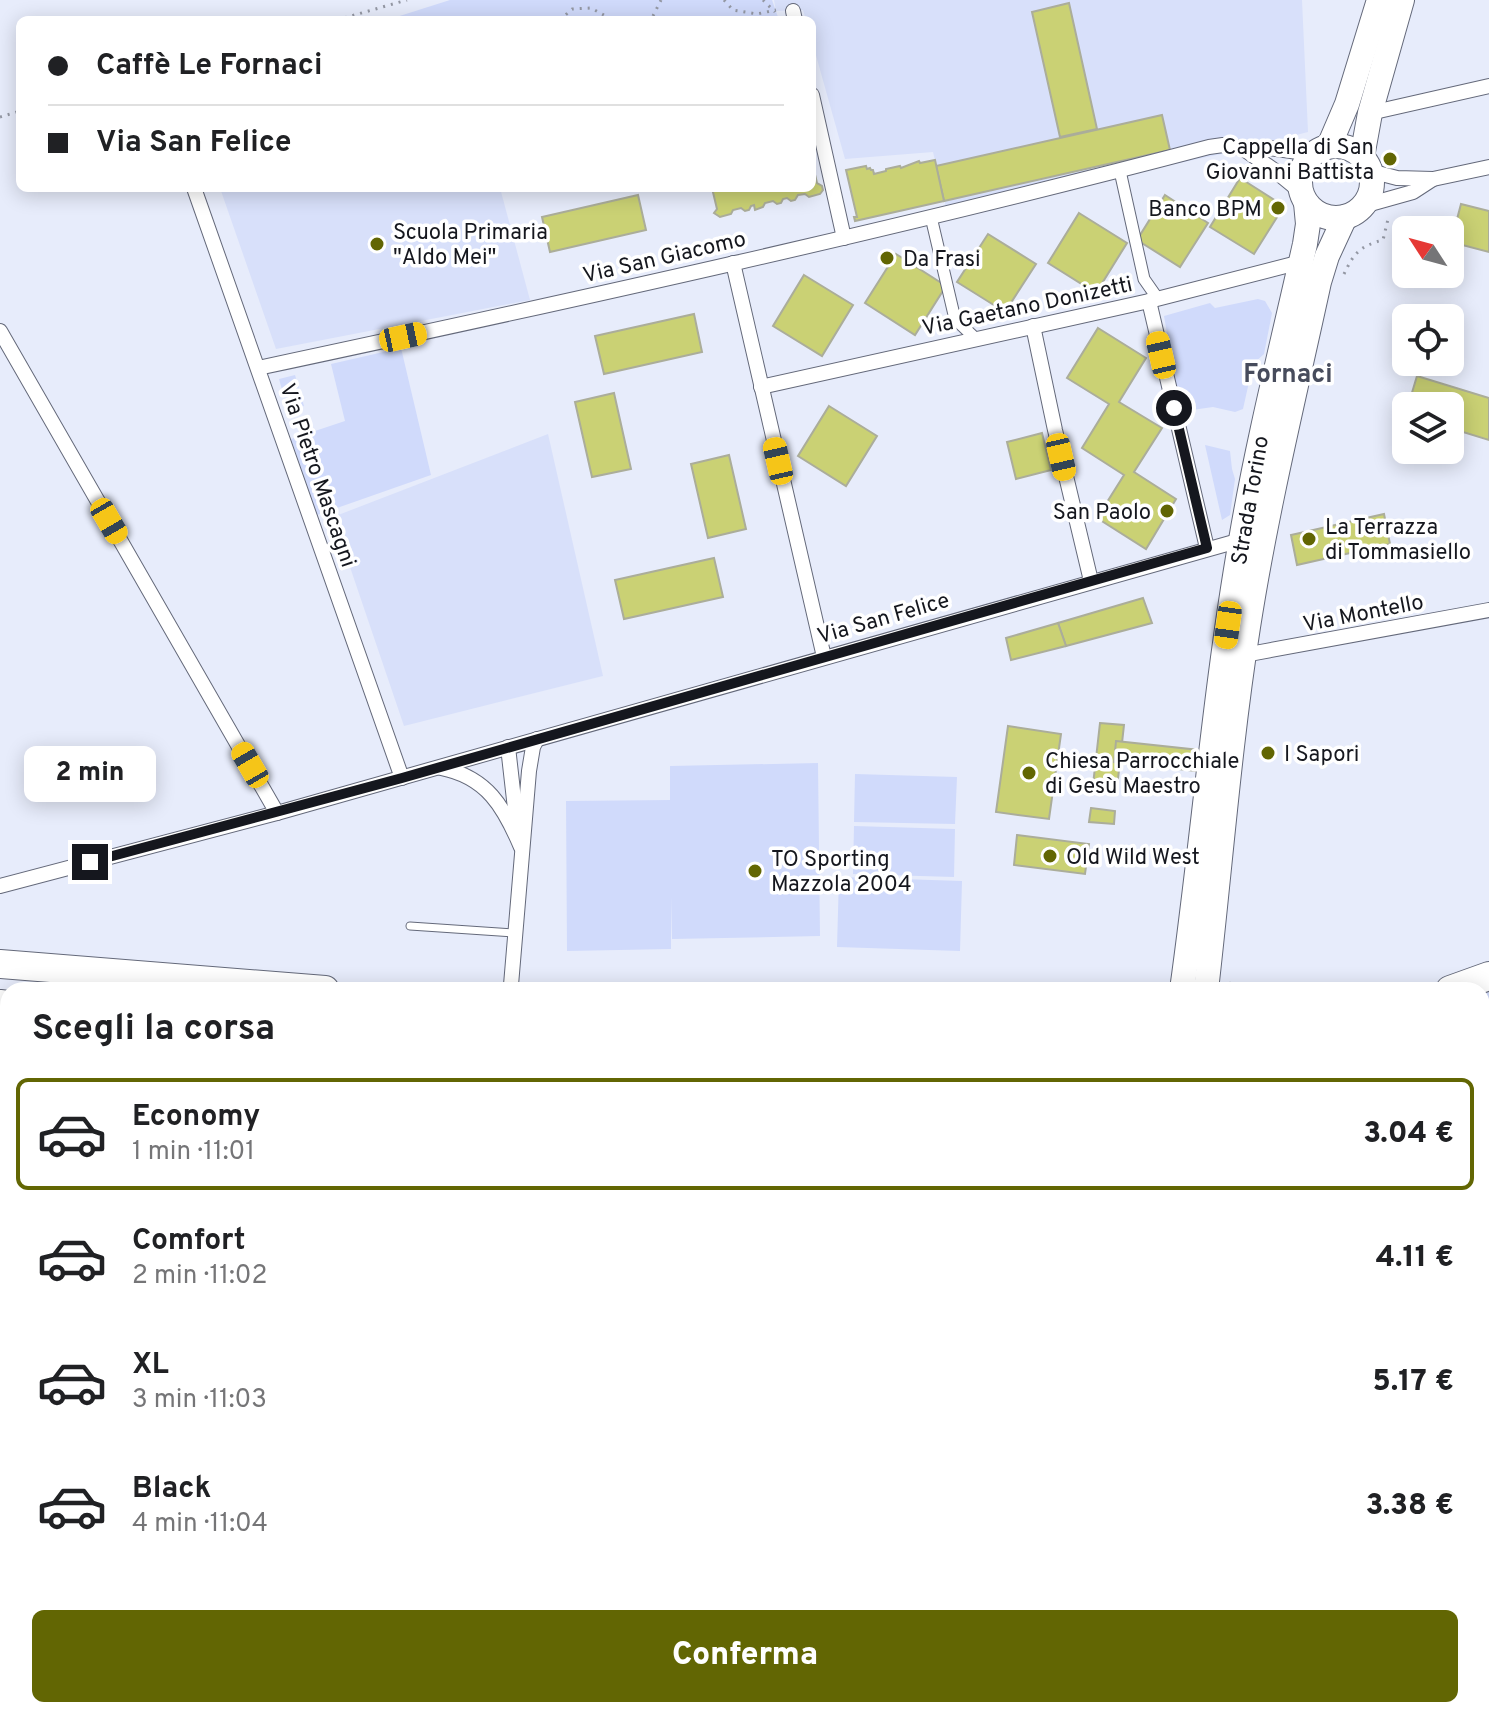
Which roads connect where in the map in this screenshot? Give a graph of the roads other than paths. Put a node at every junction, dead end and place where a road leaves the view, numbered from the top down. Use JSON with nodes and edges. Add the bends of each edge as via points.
{"nodes":[{"id":1,"x":1379,"y":0,"type":"edge"},
{"id":2,"x":1402,"y":0,"type":"edge"},
{"id":3,"x":1489,"y":86,"type":"edge"},
{"id":4,"x":816,"y":113,"type":"edge"},
{"id":5,"x":1370,"y":113,"type":"junction"},
{"id":6,"x":1242,"y":148,"type":"junction"},
{"id":7,"x":1321,"y":150,"type":"junction"},
{"id":8,"x":1366,"y":164,"type":"junction"},
{"id":9,"x":1489,"y":167,"type":"edge"},
{"id":10,"x":1120,"y":171,"type":"junction"},
{"id":11,"x":1433,"y":179,"type":"junction"},
{"id":12,"x":195,"y":192,"type":"edge"},
{"id":13,"x":1304,"y":197,"type":"junction"},
{"id":14,"x":1354,"y":211,"type":"junction"},
{"id":15,"x":931,"y":217,"type":"junction"},
{"id":16,"x":844,"y":238,"type":"junction"},
{"id":17,"x":1301,"y":262,"type":"junction"},
{"id":18,"x":733,"y":263,"type":"junction"},
{"id":19,"x":1153,"y":300,"type":"junction"},
{"id":20,"x":1033,"y":326,"type":"junction"},
{"id":21,"x":0,"y":331,"type":"edge"},
{"id":22,"x":976,"y":339,"type":"junction"},
{"id":23,"x":258,"y":368,"type":"junction"},
{"id":24,"x":761,"y":387,"type":"junction"},
{"id":25,"x":1241,"y":540,"type":"junction"},
{"id":26,"x":1207,"y":548,"type":"junction"},
{"id":27,"x":1091,"y":581,"type":"junction"},
{"id":28,"x":1489,"y":610,"type":"edge"},
{"id":29,"x":1244,"y":655,"type":"junction"},
{"id":30,"x":824,"y":657,"type":"junction"},
{"id":31,"x":537,"y":739,"type":"junction"},
{"id":32,"x":508,"y":747,"type":"junction"},
{"id":33,"x":436,"y":768,"type":"junction"},
{"id":34,"x":402,"y":778,"type":"junction"},
{"id":35,"x":277,"y":813,"type":"junction"},
{"id":36,"x":522,"y":850,"type":"junction"},
{"id":37,"x":0,"y":886,"type":"edge"},
{"id":38,"x":410,"y":926,"type":"dead end"},
{"id":39,"x":515,"y":933,"type":"junction"},
{"id":40,"x":1209,"y":962,"type":"junction"},
{"id":41,"x":0,"y":964,"type":"edge"},
{"id":42,"x":225,"y":982,"type":"edge"},
{"id":43,"x":511,"y":982,"type":"edge"},
{"id":44,"x":1183,"y":982,"type":"edge"},
{"id":45,"x":1207,"y":982,"type":"edge"},
{"id":46,"x":1214,"y":982,"type":"edge"}],
"edges":[{"from":1,"to":7,"type":"main road","via":[[1347,104]]},
{"from":2,"to":5,"type":"main road"},
{"from":3,"to":5,"type":"street"},
{"from":4,"to":16,"type":"street"},
{"from":5,"to":8,"type":"main road"},
{"from":6,"to":7,"type":"street","name":"Via San Giacomo"},
{"from":6,"to":10,"type":"street","name":"Via San Giacomo","via":[[1209,147]]},
{"from":6,"to":13,"type":"street"},
{"from":7,"to":8,"type":"main road","via":[[1341,146]]},
{"from":7,"to":13,"type":"main road","via":[[1302,168]]},
{"from":8,"to":11,"type":"street","via":[[1397,178]]},
{"from":8,"to":14,"type":"main road","via":[[1371,187]]},
{"from":9,"to":11,"type":"street"},
{"from":10,"to":15,"type":"street","name":"Via San Giacomo"},
{"from":10,"to":19,"type":"street"},
{"from":11,"to":14,"type":"street","via":[[1413,192]]},
{"from":12,"to":23,"type":"street","name":"Via Pietro Mascagni"},
{"from":13,"to":14,"type":"main road","via":[[1324,216]]},
{"from":13,"to":17,"type":"main road","name":"Strada Torino","via":[[1308,224]]},
{"from":14,"to":29,"type":"main road","name":"Strada Torino","via":[[1327,256],[1316,297],[1263,537]]},
{"from":15,"to":16,"type":"street","name":"Via San Giacomo"},
{"from":15,"to":22,"type":"street","via":[[955,319]]},
{"from":16,"to":18,"type":"street","name":"Via San Giacomo"},
{"from":17,"to":19,"type":"street","name":"Via Gaetano Donizetti"},
{"from":17,"to":25,"type":"main road","name":"Strada Torino"},
{"from":18,"to":23,"type":"street","name":"Via San Giacomo"},
{"from":18,"to":24,"type":"street"},
{"from":19,"to":20,"type":"street","name":"Via Gaetano Donizetti"},
{"from":19,"to":26,"type":"street"},
{"from":20,"to":22,"type":"street","name":"Via Gaetano Donizetti"},
{"from":20,"to":27,"type":"street"},
{"from":21,"to":35,"type":"street"},
{"from":22,"to":24,"type":"street","name":"Via Gaetano Donizetti"},
{"from":23,"to":34,"type":"street","name":"Via Pietro Mascagni"},
{"from":24,"to":30,"type":"street"},
{"from":25,"to":26,"type":"street","name":"Via San Felice"},
{"from":25,"to":44,"type":"main road","name":"Strada Torino"},
{"from":26,"to":27,"type":"street","name":"Via San Felice"},
{"from":27,"to":30,"type":"street","name":"Via San Felice"},
{"from":28,"to":29,"type":"street","name":"Via Montello"},
{"from":29,"to":40,"type":"main road","name":"Strada Torino"},
{"from":30,"to":31,"type":"street","name":"Via San Felice"},
{"from":31,"to":32,"type":"street","name":"Via San Felice"},
{"from":31,"to":36,"type":"street"},
{"from":32,"to":33,"type":"street","name":"Via San Felice"},
{"from":32,"to":36,"type":"street"},
{"from":33,"to":34,"type":"street","name":"Via San Felice"},
{"from":33,"to":36,"type":"street","via":[[464,775],[492,795]]},
{"from":34,"to":35,"type":"street","name":"Via San Felice"},
{"from":35,"to":37,"type":"street","name":"Via San Felice"},
{"from":36,"to":39,"type":"street"},
{"from":38,"to":39,"type":"lane"},
{"from":39,"to":43,"type":"street"},
{"from":40,"to":45,"type":"main road","name":"Strada Torino"},
{"from":40,"to":46,"type":"street"},
{"from":41,"to":42,"type":"highway"}]}
